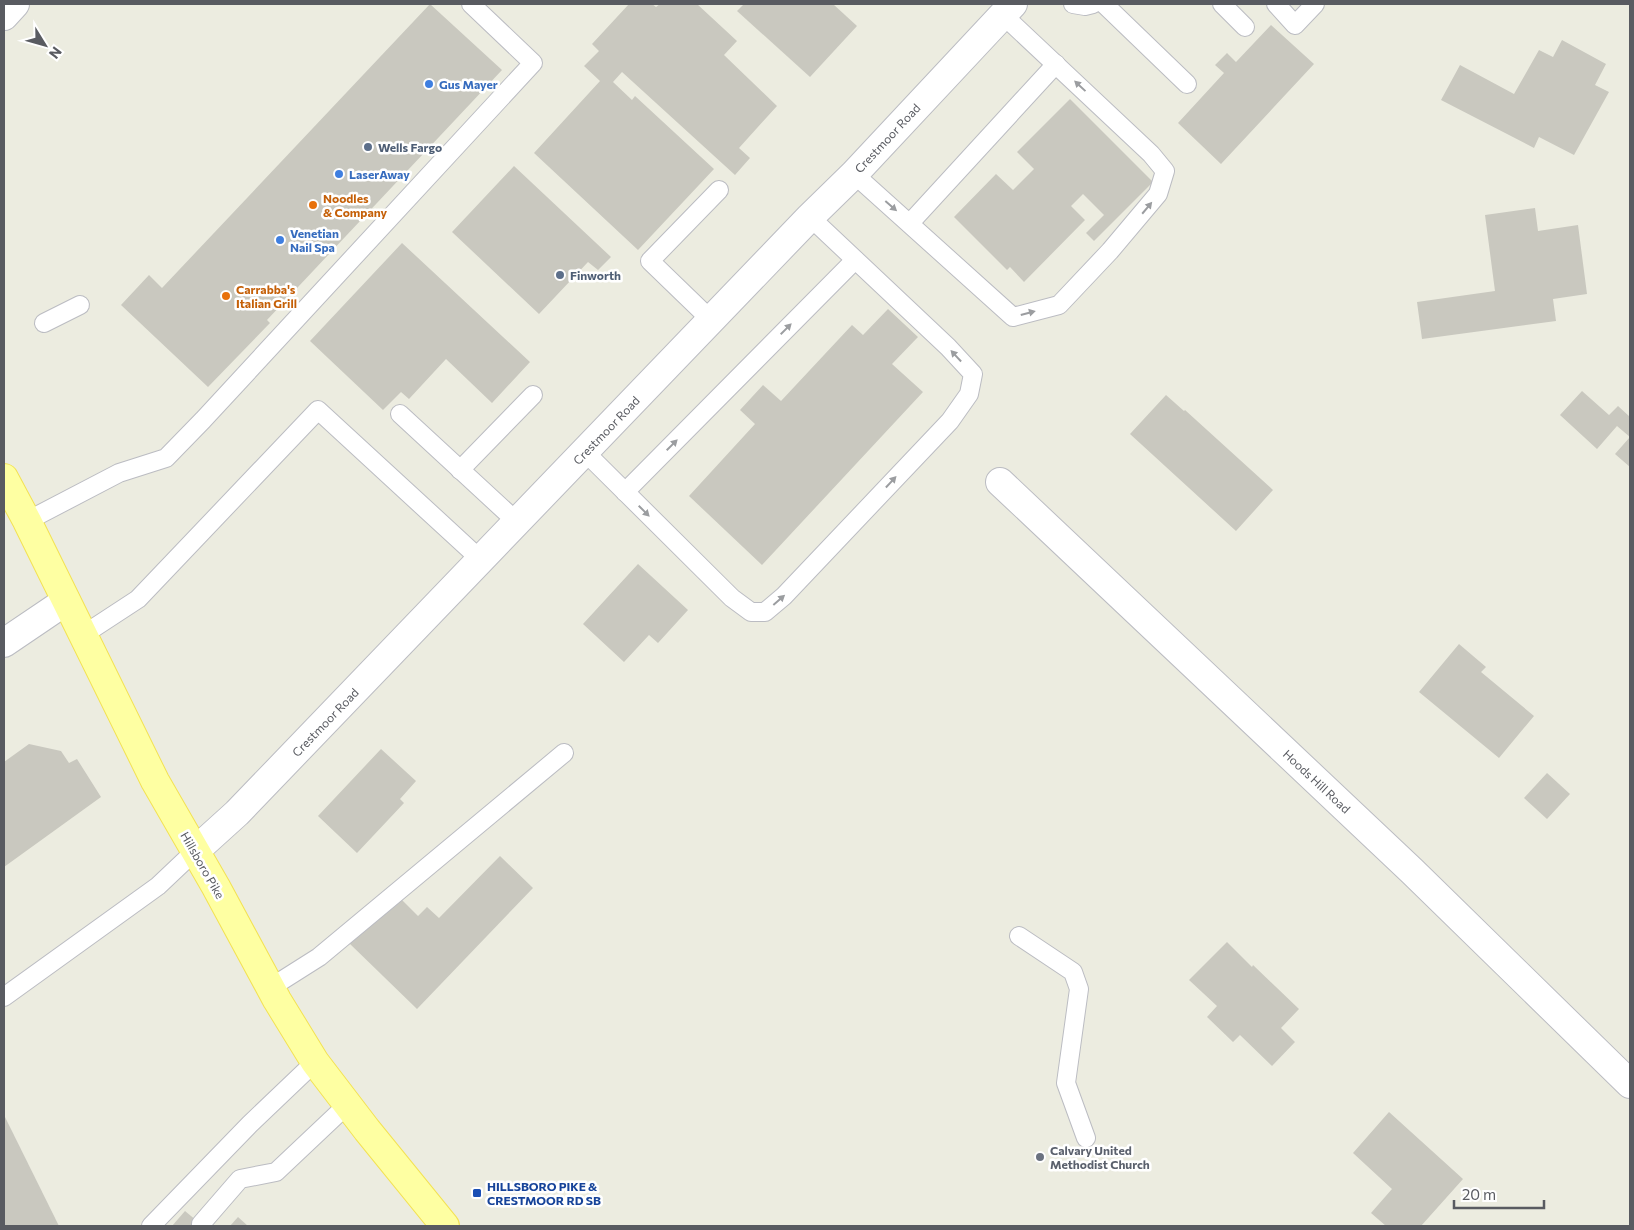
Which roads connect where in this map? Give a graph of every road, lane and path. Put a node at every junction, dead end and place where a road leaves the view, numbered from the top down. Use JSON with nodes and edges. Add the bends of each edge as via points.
{"nodes":[{"id":1,"x":15,"y":4,"type":"edge"},
{"id":2,"x":471,"y":4,"type":"edge"},
{"id":3,"x":1073,"y":4,"type":"edge"},
{"id":4,"x":1093,"y":4,"type":"edge"},
{"id":5,"x":1104,"y":4,"type":"edge"},
{"id":6,"x":1222,"y":4,"type":"edge"},
{"id":7,"x":1276,"y":4,"type":"edge"},
{"id":8,"x":1314,"y":4,"type":"edge"},
{"id":9,"x":1008,"y":9,"type":"edge"},
{"id":10,"x":4,"y":16,"type":"edge"},
{"id":11,"x":1245,"y":27,"type":"dead end"},
{"id":12,"x":1056,"y":64,"type":"junction"},
{"id":13,"x":1187,"y":84,"type":"dead end"},
{"id":14,"x":854,"y":174,"type":"junction"},
{"id":15,"x":719,"y":190,"type":"dead end"},
{"id":16,"x":810,"y":217,"type":"junction"},
{"id":17,"x":910,"y":223,"type":"junction"},
{"id":18,"x":855,"y":260,"type":"junction"},
{"id":19,"x":80,"y":305,"type":"dead end"},
{"id":20,"x":711,"y":320,"type":"junction"},
{"id":21,"x":44,"y":323,"type":"dead end"},
{"id":22,"x":533,"y":394,"type":"dead end"},
{"id":23,"x":400,"y":414,"type":"dead end"},
{"id":24,"x":585,"y":452,"type":"junction"},
{"id":25,"x":460,"y":470,"type":"junction"},
{"id":26,"x":4,"y":478,"type":"edge"},
{"id":27,"x":1000,"y":482,"type":"dead end"},
{"id":28,"x":626,"y":492,"type":"junction"},
{"id":29,"x":27,"y":521,"type":"junction"},
{"id":30,"x":517,"y":522,"type":"junction"},
{"id":31,"x":481,"y":560,"type":"junction"},
{"id":32,"x":66,"y":601,"type":"junction"},
{"id":33,"x":83,"y":634,"type":"junction"},
{"id":34,"x":4,"y":643,"type":"edge"},
{"id":35,"x":564,"y":753,"type":"dead end"},
{"id":36,"x":195,"y":851,"type":"junction"},
{"id":37,"x":1019,"y":936,"type":"dead end"},
{"id":38,"x":270,"y":988,"type":"junction"},
{"id":39,"x":4,"y":997,"type":"edge"},
{"id":40,"x":315,"y":1062,"type":"junction"},
{"id":41,"x":1630,"y":1084,"type":"edge"},
{"id":42,"x":347,"y":1105,"type":"junction"},
{"id":43,"x":1086,"y":1138,"type":"dead end"},
{"id":44,"x":201,"y":1224,"type":"dead end"},
{"id":45,"x":439,"y":1224,"type":"edge"},
{"id":46,"x":151,"y":1226,"type":"edge"}],
"edges":[{"from":1,"to":10,"type":"street"},
{"from":2,"to":29,"type":"lane","via":[[533,63],[166,458],[119,473]]},
{"from":3,"to":4,"type":"lane"},
{"from":5,"to":13,"type":"lane"},
{"from":6,"to":11,"type":"lane"},
{"from":7,"to":8,"type":"lane","via":[[1296,25]]},
{"from":9,"to":12,"type":"lane"},
{"from":9,"to":14,"type":"street","name":"Crestmoor Road"},
{"from":12,"to":17,"type":"lane"},
{"from":17,"to":12,"type":"lane","one_way":true,"via":[[1013,317],[1059,305],[1110,251],[1158,194],[1165,171]]},
{"from":14,"to":16,"type":"street","name":"Crestmoor Road"},
{"from":14,"to":17,"type":"lane","one_way":true},
{"from":15,"to":20,"type":"lane","via":[[650,261]]},
{"from":16,"to":18,"type":"lane"},
{"from":16,"to":20,"type":"street","name":"Crestmoor Road"},
{"from":28,"to":18,"type":"lane","one_way":true},
{"from":28,"to":18,"type":"lane","one_way":true,"via":[[732,598],[751,612],[765,612],[784,596],[950,421],[969,394],[973,374]]},
{"from":19,"to":21,"type":"lane"},
{"from":20,"to":24,"type":"street","name":"Crestmoor Road"},
{"from":22,"to":25,"type":"lane"},
{"from":23,"to":25,"type":"lane"},
{"from":24,"to":28,"type":"lane"},
{"from":24,"to":30,"type":"street","name":"Crestmoor Road"},
{"from":25,"to":30,"type":"lane"},
{"from":26,"to":29,"type":"main road","name":"Hillsboro Pike"},
{"from":27,"to":41,"type":"street","name":"Hoods Hill Road","via":[[1404,864]]},
{"from":29,"to":32,"type":"main road","name":"Hillsboro Pike"},
{"from":30,"to":31,"type":"street","name":"Crestmoor Road"},
{"from":31,"to":33,"type":"lane","via":[[318,410],[138,599]]},
{"from":31,"to":36,"type":"street","name":"Crestmoor Road","via":[[244,806]]},
{"from":32,"to":33,"type":"main road","name":"Hillsboro Pike"},
{"from":32,"to":34,"type":"street"},
{"from":33,"to":36,"type":"main road","name":"Hillsboro Pike","via":[[155,781]]},
{"from":35,"to":38,"type":"lane","via":[[318,957]]},
{"from":36,"to":38,"type":"main road","name":"Hillsboro Pike"},
{"from":36,"to":39,"type":"lane","via":[[158,886]]},
{"from":37,"to":43,"type":"lane","via":[[1073,972],[1079,989],[1066,1084]]},
{"from":38,"to":40,"type":"main road","name":"Hillsboro Pike"},
{"from":40,"to":42,"type":"main road","name":"Hillsboro Pike"},
{"from":40,"to":46,"type":"lane"},
{"from":42,"to":44,"type":"lane","via":[[276,1172],[240,1180]]},
{"from":42,"to":45,"type":"main road","name":"Hillsboro Pike"}]}
